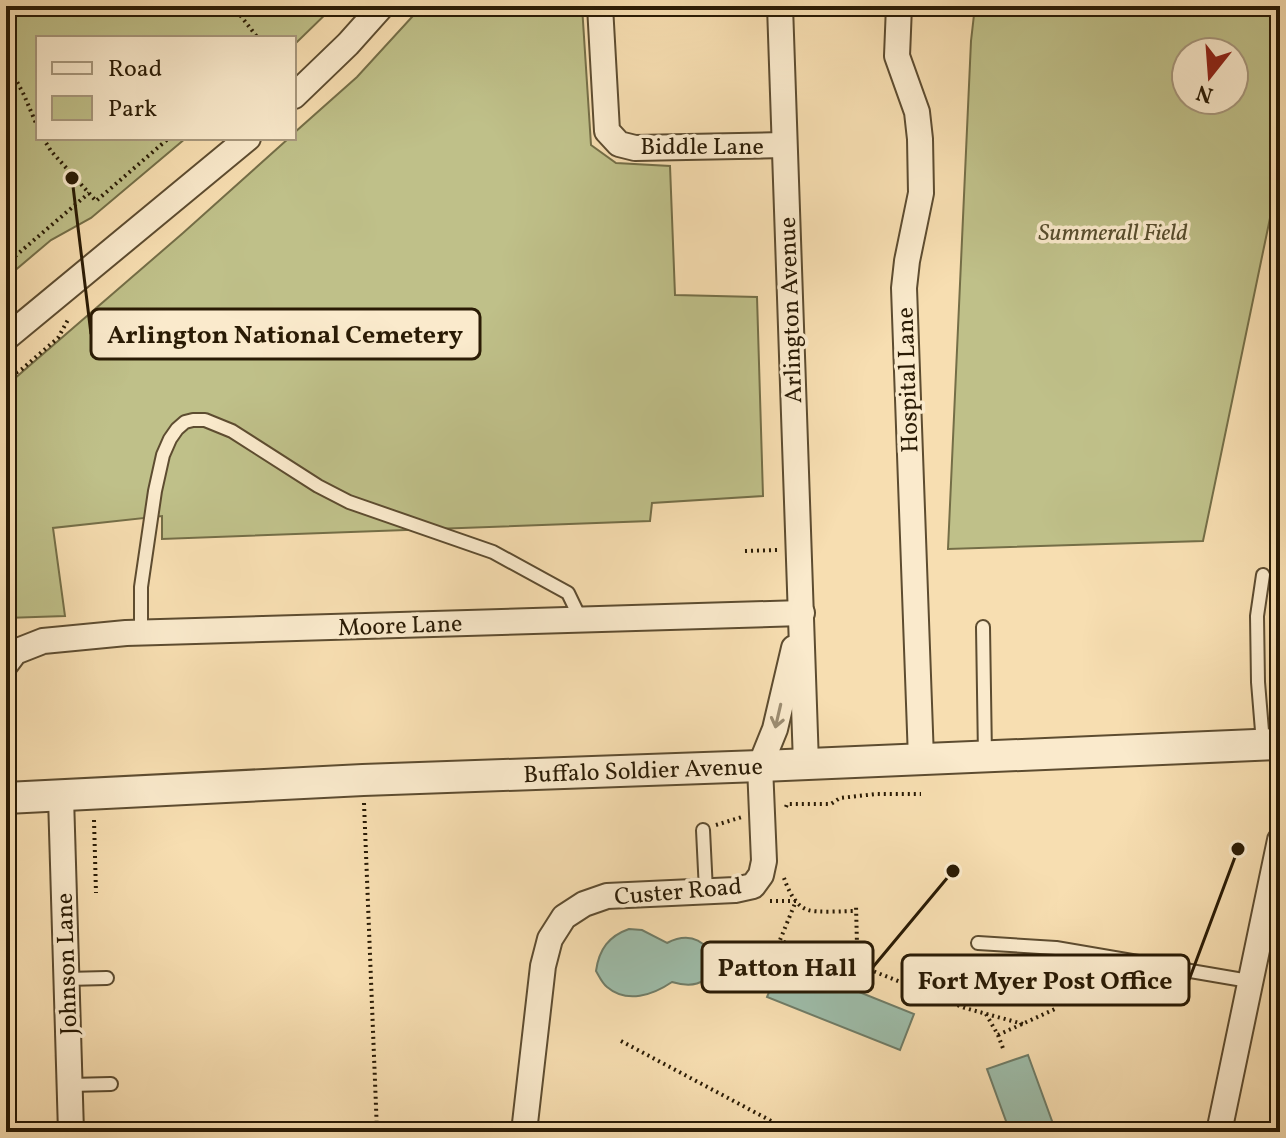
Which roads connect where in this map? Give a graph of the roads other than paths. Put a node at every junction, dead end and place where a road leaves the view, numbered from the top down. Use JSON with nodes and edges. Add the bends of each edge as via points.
{"nodes":[{"id":1,"x":382,"y":6,"type":"edge"},
{"id":2,"x":600,"y":6,"type":"edge"},
{"id":3,"x":780,"y":6,"type":"edge"},
{"id":4,"x":899,"y":6,"type":"edge"},
{"id":5,"x":296,"y":94,"type":"edge"},
{"id":6,"x":246,"y":140,"type":"edge"},
{"id":7,"x":784,"y":145,"type":"junction"},
{"id":8,"x":6,"y":338,"type":"edge"},
{"id":9,"x":1263,"y":575,"type":"dead end"},
{"id":10,"x":802,"y":613,"type":"junction"},
{"id":11,"x":581,"y":620,"type":"junction"},
{"id":12,"x":983,"y":627,"type":"dead end"},
{"id":13,"x":141,"y":633,"type":"junction"},
{"id":14,"x":6,"y":664,"type":"edge"},
{"id":15,"x":1272,"y":744,"type":"edge"},
{"id":16,"x":985,"y":756,"type":"junction"},
{"id":17,"x":921,"y":759,"type":"junction"},
{"id":18,"x":806,"y":764,"type":"junction"},
{"id":19,"x":760,"y":766,"type":"junction"},
{"id":20,"x":61,"y":797,"type":"junction"},
{"id":21,"x":6,"y":798,"type":"edge"},
{"id":22,"x":703,"y":830,"type":"road end"},
{"id":23,"x":1280,"y":840,"type":"edge"},
{"id":24,"x":706,"y":891,"type":"junction"},
{"id":25,"x":978,"y":943,"type":"dead end"},
{"id":26,"x":107,"y":978,"type":"dead end"},
{"id":27,"x":66,"y":979,"type":"junction"},
{"id":28,"x":1249,"y":981,"type":"junction"},
{"id":29,"x":111,"y":1084,"type":"dead end"},
{"id":30,"x":70,"y":1085,"type":"junction"},
{"id":31,"x":71,"y":1132,"type":"edge"},
{"id":32,"x":524,"y":1132,"type":"edge"},
{"id":33,"x":1219,"y":1132,"type":"edge"}],
"edges":[{"from":1,"to":5,"type":"street"},
{"from":2,"to":7,"type":"street","name":"Biddle Lane","via":[[607,131],[619,144]]},
{"from":3,"to":7,"type":"street","name":"Arlington Avenue"},
{"from":4,"to":17,"type":"street","name":"Hospital Lane","via":[[897,56],[917,112],[920,139],[921,193],[904,288]]},
{"from":6,"to":8,"type":"street"},
{"from":7,"to":10,"type":"street","name":"Arlington Avenue"},
{"from":9,"to":15,"type":"lane","via":[[1257,616],[1258,682]]},
{"from":10,"to":11,"type":"street","name":"Moore Lane"},
{"from":10,"to":18,"type":"street","name":"Arlington Avenue"},
{"from":10,"to":19,"type":"street","name":"Arlington Avenue","one_way":true,"via":[[775,729]]},
{"from":11,"to":13,"type":"street","name":"Moore Lane"},
{"from":11,"to":13,"type":"lane","via":[[568,593],[493,552],[349,502],[232,431],[193,420],[177,429],[163,455],[141,587]]},
{"from":12,"to":16,"type":"lane"},
{"from":13,"to":14,"type":"street","name":"Moore Lane","via":[[43,641],[15,652]]},
{"from":15,"to":16,"type":"street","name":"Buffalo Soldier Avenue"},
{"from":16,"to":17,"type":"street","name":"Buffalo Soldier Avenue"},
{"from":17,"to":18,"type":"street","name":"Buffalo Soldier Avenue"},
{"from":18,"to":19,"type":"street","name":"Buffalo Soldier Avenue"},
{"from":19,"to":20,"type":"street","name":"Buffalo Soldier Avenue"},
{"from":19,"to":24,"type":"street","name":"Custer Road","via":[[761,875],[753,886]]},
{"from":20,"to":21,"type":"street","name":"Buffalo Soldier Avenue"},
{"from":20,"to":27,"type":"street","name":"Johnson Lane"},
{"from":22,"to":24,"type":"lane"},
{"from":23,"to":28,"type":"street"},
{"from":24,"to":32,"type":"street","name":"Custer Road","via":[[607,896],[564,917],[550,939],[543,966]]},
{"from":25,"to":28,"type":"lane","via":[[1056,948]]},
{"from":26,"to":27,"type":"lane"},
{"from":27,"to":30,"type":"street","name":"Johnson Lane"},
{"from":28,"to":33,"type":"street"},
{"from":29,"to":30,"type":"lane"},
{"from":30,"to":31,"type":"street","name":"Johnson Lane"}]}
